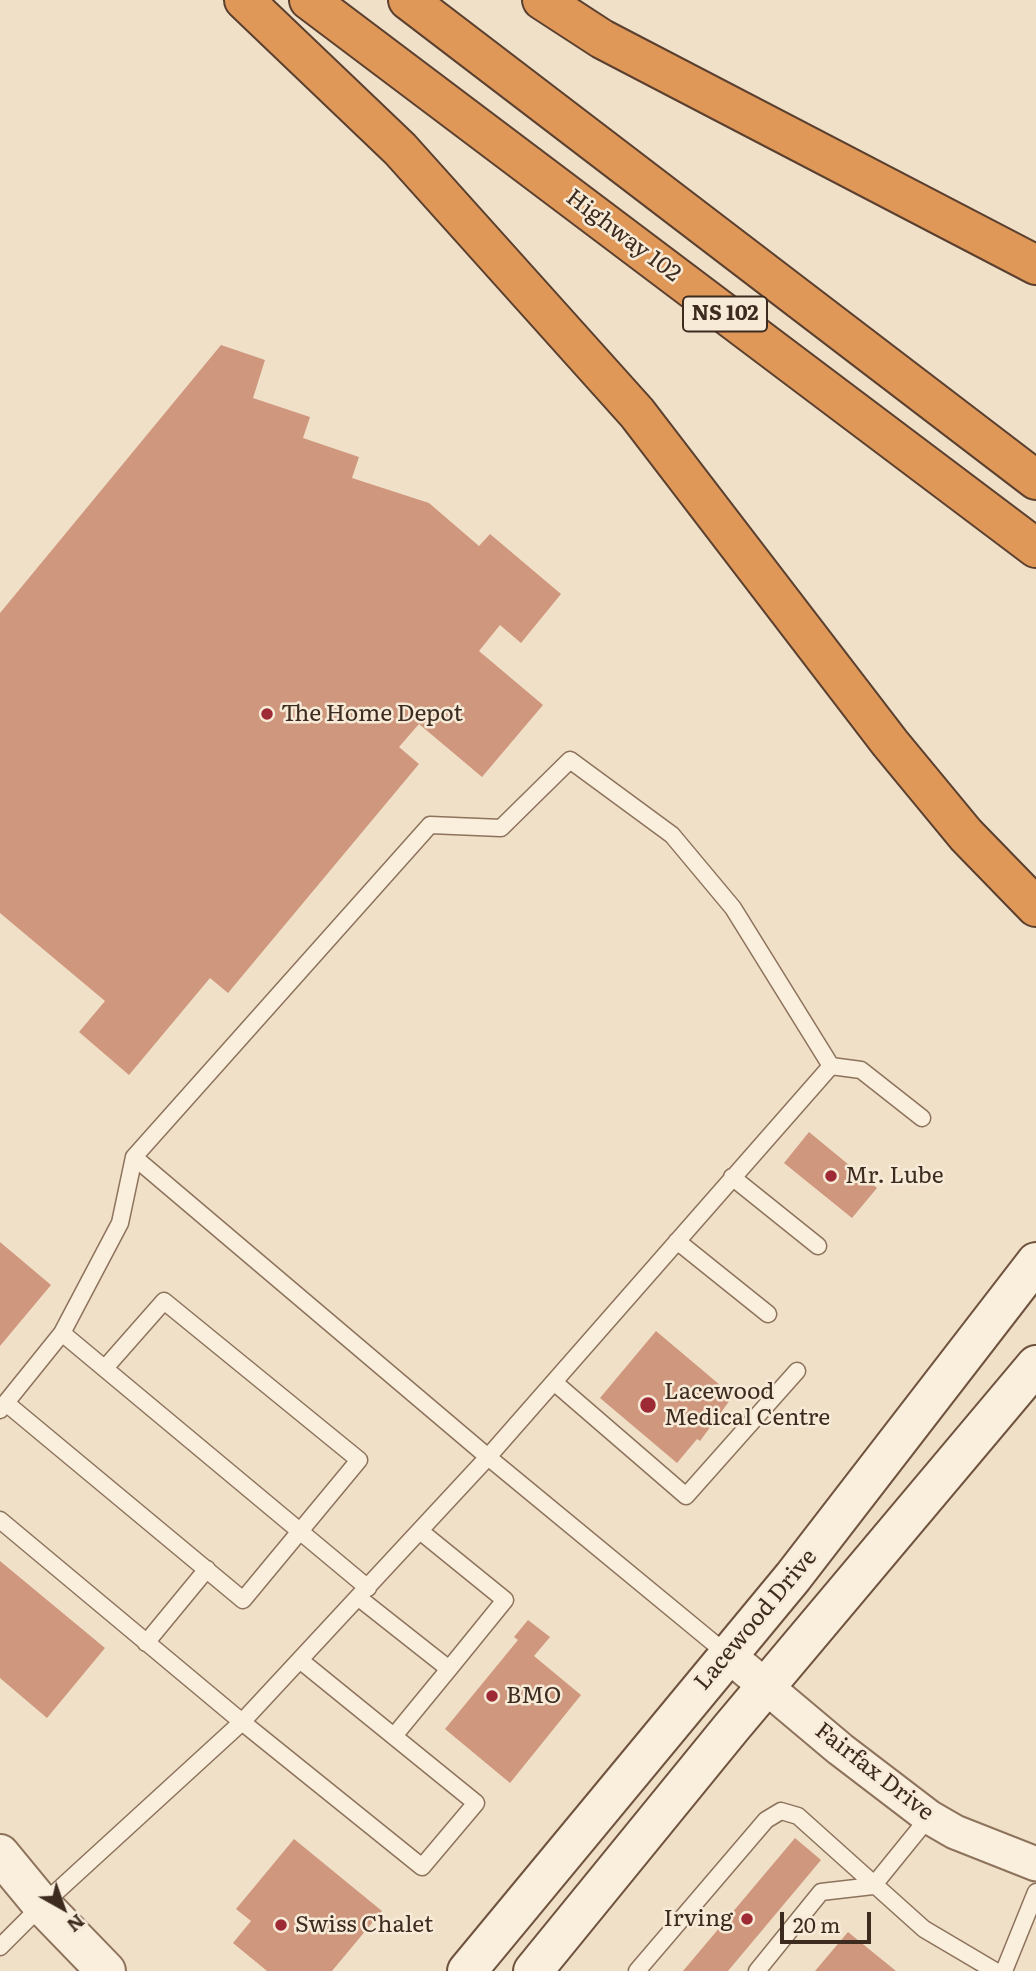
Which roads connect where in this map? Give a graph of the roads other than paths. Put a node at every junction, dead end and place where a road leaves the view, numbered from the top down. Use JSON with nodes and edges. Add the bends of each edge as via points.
{"nodes":[{"id":1,"x":244,"y":0,"type":"edge"},
{"id":2,"x":309,"y":0,"type":"edge"},
{"id":3,"x":408,"y":0,"type":"edge"},
{"id":4,"x":542,"y":0,"type":"edge"},
{"id":5,"x":1036,"y":265,"type":"edge"},
{"id":6,"x":1036,"y":480,"type":"edge"},
{"id":7,"x":1036,"y":548,"type":"edge"},
{"id":8,"x":1036,"y":907,"type":"edge"},
{"id":9,"x":831,"y":1066,"type":"junction"},
{"id":10,"x":922,"y":1118,"type":"dead end"},
{"id":11,"x":134,"y":1157,"type":"junction"},
{"id":12,"x":733,"y":1177,"type":"junction"},
{"id":13,"x":677,"y":1241,"type":"junction"},
{"id":14,"x":818,"y":1246,"type":"dead end"},
{"id":15,"x":1036,"y":1262,"type":"edge"},
{"id":16,"x":768,"y":1314,"type":"dead end"},
{"id":17,"x":62,"y":1333,"type":"junction"},
{"id":18,"x":1036,"y":1365,"type":"edge"},
{"id":19,"x":105,"y":1368,"type":"junction"},
{"id":20,"x":796,"y":1371,"type":"dead end"},
{"id":21,"x":554,"y":1382,"type":"junction"},
{"id":22,"x":3,"y":1407,"type":"edge"},
{"id":23,"x":488,"y":1457,"type":"junction"},
{"id":24,"x":0,"y":1520,"type":"edge"},
{"id":25,"x":300,"y":1531,"type":"junction"},
{"id":26,"x":420,"y":1531,"type":"junction"},
{"id":27,"x":207,"y":1569,"type":"junction"},
{"id":28,"x":363,"y":1593,"type":"junction"},
{"id":29,"x":146,"y":1643,"type":"junction"},
{"id":30,"x":727,"y":1654,"type":"junction"},
{"id":31,"x":301,"y":1661,"type":"junction"},
{"id":32,"x":449,"y":1669,"type":"junction"},
{"id":33,"x":765,"y":1686,"type":"junction"},
{"id":34,"x":242,"y":1722,"type":"junction"},
{"id":35,"x":394,"y":1736,"type":"junction"},
{"id":36,"x":929,"y":1816,"type":"junction"},
{"id":37,"x":0,"y":1854,"type":"edge"},
{"id":38,"x":1036,"y":1864,"type":"edge"},
{"id":39,"x":873,"y":1886,"type":"junction"},
{"id":40,"x":1036,"y":1892,"type":"edge"},
{"id":41,"x":41,"y":1905,"type":"junction"},
{"id":42,"x":0,"y":1947,"type":"edge"},
{"id":43,"x":106,"y":1971,"type":"edge"},
{"id":44,"x":467,"y":1971,"type":"edge"},
{"id":45,"x":533,"y":1971,"type":"edge"},
{"id":46,"x":637,"y":1971,"type":"edge"},
{"id":47,"x":757,"y":1971,"type":"edge"},
{"id":48,"x":995,"y":1971,"type":"edge"},
{"id":49,"x":1004,"y":1971,"type":"edge"}],
"edges":[{"from":1,"to":8,"type":"highway","via":[[400,149],[637,413],[890,743],[966,835]]},
{"from":2,"to":7,"type":"highway","name":"Highway 102","number":"NS 102"},
{"from":3,"to":6,"type":"highway","number":"NS 102"},
{"from":4,"to":5,"type":"highway","via":[[614,46]]},
{"from":9,"to":10,"type":"lane","via":[[862,1070]]},
{"from":9,"to":11,"type":"lane","via":[[733,908],[672,835],[570,760],[501,828],[430,825]]},
{"from":9,"to":12,"type":"lane"},
{"from":11,"to":17,"type":"lane","via":[[120,1223]]},
{"from":11,"to":23,"type":"lane"},
{"from":12,"to":13,"type":"lane"},
{"from":12,"to":14,"type":"lane"},
{"from":13,"to":16,"type":"lane"},
{"from":13,"to":21,"type":"lane"},
{"from":15,"to":30,"type":"main road","name":"Lacewood Drive","via":[[793,1577]]},
{"from":17,"to":19,"type":"lane"},
{"from":17,"to":22,"type":"lane"},
{"from":18,"to":33,"type":"main road"},
{"from":19,"to":25,"type":"lane"},
{"from":19,"to":25,"type":"lane","via":[[164,1301],[359,1460]]},
{"from":20,"to":21,"type":"lane","via":[[686,1496]]},
{"from":21,"to":23,"type":"lane"},
{"from":22,"to":27,"type":"lane"},
{"from":23,"to":26,"type":"lane"},
{"from":23,"to":30,"type":"lane"},
{"from":24,"to":29,"type":"lane"},
{"from":25,"to":27,"type":"lane","via":[[243,1600]]},
{"from":25,"to":28,"type":"lane"},
{"from":26,"to":28,"type":"lane"},
{"from":26,"to":32,"type":"lane","via":[[505,1600]]},
{"from":27,"to":29,"type":"lane"},
{"from":28,"to":31,"type":"lane"},
{"from":28,"to":32,"type":"lane"},
{"from":29,"to":34,"type":"lane"},
{"from":30,"to":33,"type":"street","name":"Fairfax Drive"},
{"from":30,"to":44,"type":"main road","name":"Lacewood Drive"},
{"from":31,"to":34,"type":"lane"},
{"from":31,"to":35,"type":"lane"},
{"from":32,"to":35,"type":"lane"},
{"from":33,"to":36,"type":"street","name":"Fairfax Drive"},
{"from":33,"to":45,"type":"main road"},
{"from":34,"to":35,"type":"lane","via":[[422,1867],[476,1803]]},
{"from":34,"to":41,"type":"lane"},
{"from":36,"to":38,"type":"street","name":"Fairfax Drive","via":[[955,1832]]},
{"from":36,"to":39,"type":"lane"},
{"from":37,"to":41,"type":"main road"},
{"from":39,"to":46,"type":"lane","via":[[798,1816],[781,1811],[765,1820]]},
{"from":39,"to":47,"type":"lane","via":[[821,1892]]},
{"from":39,"to":48,"type":"lane","via":[[924,1929]]},
{"from":40,"to":49,"type":"lane"},
{"from":41,"to":42,"type":"lane"},
{"from":41,"to":43,"type":"main road"}]}
